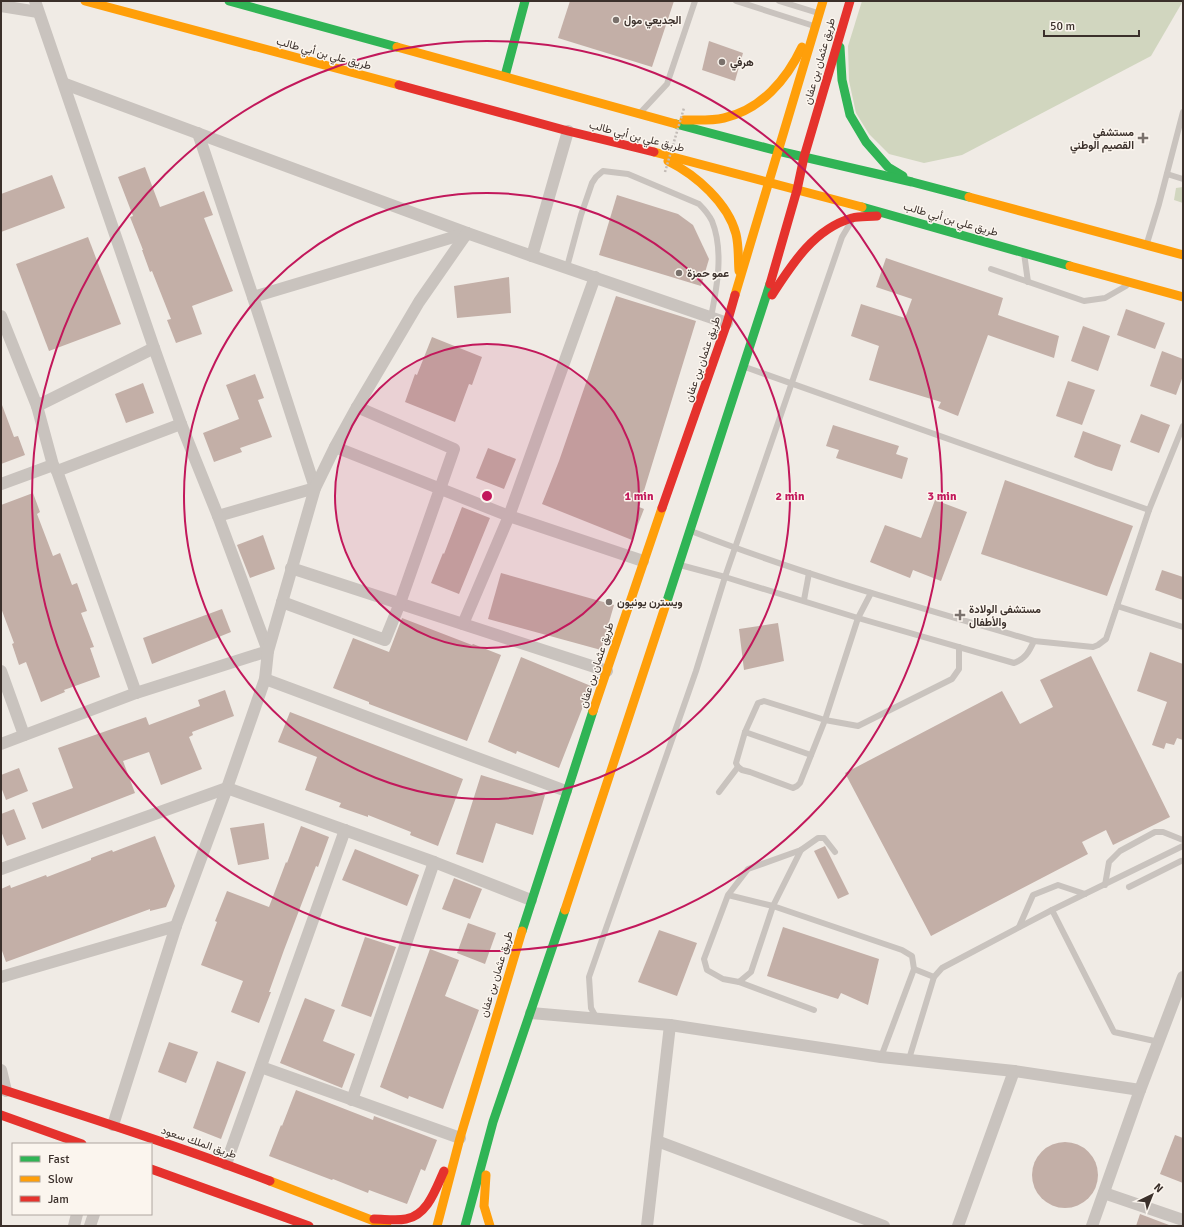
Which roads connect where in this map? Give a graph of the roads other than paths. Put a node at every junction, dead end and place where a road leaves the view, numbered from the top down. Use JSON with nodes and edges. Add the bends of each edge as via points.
{"nodes":[{"id":1,"x":85,"y":1,"type":"edge"},
{"id":2,"x":229,"y":1,"type":"edge"},
{"id":3,"x":525,"y":1,"type":"edge"},
{"id":4,"x":695,"y":1,"type":"edge"},
{"id":5,"x":736,"y":1,"type":"edge"},
{"id":6,"x":779,"y":1,"type":"edge"},
{"id":7,"x":823,"y":1,"type":"edge"},
{"id":8,"x":850,"y":1,"type":"edge"},
{"id":9,"x":1,"y":6,"type":"edge"},
{"id":10,"x":37,"y":6,"type":"edge"},
{"id":11,"x":819,"y":14,"type":"junction"},
{"id":12,"x":816,"y":27,"type":"junction"},
{"id":13,"x":840,"y":34,"type":"junction"},
{"id":14,"x":800,"y":54,"type":"junction"},
{"id":15,"x":504,"y":76,"type":"junction"},
{"id":16,"x":64,"y":84,"type":"junction"},
{"id":17,"x":1183,"y":112,"type":"edge"},
{"id":18,"x":639,"y":114,"type":"junction"},
{"id":19,"x":666,"y":121,"type":"junction"},
{"id":20,"x":568,"y":131,"type":"junction"},
{"id":21,"x":198,"y":133,"type":"junction"},
{"id":22,"x":633,"y":146,"type":"junction"},
{"id":23,"x":778,"y":151,"type":"junction"},
{"id":24,"x":804,"y":157,"type":"junction"},
{"id":25,"x":1167,"y":174,"type":"junction"},
{"id":26,"x":1183,"y":179,"type":"edge"},
{"id":27,"x":769,"y":182,"type":"junction"},
{"id":28,"x":912,"y":182,"type":"junction"},
{"id":29,"x":797,"y":190,"type":"junction"},
{"id":30,"x":854,"y":218,"type":"junction"},
{"id":31,"x":911,"y":220,"type":"junction"},
{"id":32,"x":467,"y":233,"type":"junction"},
{"id":33,"x":1146,"y":245,"type":"junction"},
{"id":34,"x":1024,"y":252,"type":"junction"},
{"id":35,"x":1183,"y":255,"type":"edge"},
{"id":36,"x":532,"y":256,"type":"junction"},
{"id":37,"x":567,"y":268,"type":"junction"},
{"id":38,"x":991,"y":269,"type":"dead end"},
{"id":39,"x":595,"y":277,"type":"junction"},
{"id":40,"x":1028,"y":282,"type":"junction"},
{"id":41,"x":1131,"y":283,"type":"junction"},
{"id":42,"x":739,"y":284,"type":"junction"},
{"id":43,"x":253,"y":297,"type":"junction"},
{"id":44,"x":1183,"y":297,"type":"edge"},
{"id":45,"x":763,"y":308,"type":"junction"},
{"id":46,"x":1,"y":316,"type":"edge"},
{"id":47,"x":711,"y":317,"type":"junction"},
{"id":48,"x":727,"y":323,"type":"junction"},
{"id":49,"x":154,"y":348,"type":"junction"},
{"id":50,"x":743,"y":367,"type":"junction"},
{"id":51,"x":791,"y":383,"type":"junction"},
{"id":52,"x":37,"y":406,"type":"junction"},
{"id":53,"x":357,"y":407,"type":"junction"},
{"id":54,"x":181,"y":424,"type":"junction"},
{"id":55,"x":1183,"y":426,"type":"edge"},
{"id":56,"x":335,"y":447,"type":"junction"},
{"id":57,"x":55,"y":468,"type":"junction"},
{"id":58,"x":1,"y":484,"type":"edge"},
{"id":59,"x":315,"y":488,"type":"junction"},
{"id":60,"x":441,"y":489,"type":"junction"},
{"id":61,"x":1149,"y":510,"type":"junction"},
{"id":62,"x":218,"y":516,"type":"junction"},
{"id":63,"x":509,"y":516,"type":"junction"},
{"id":64,"x":690,"y":530,"type":"junction"},
{"id":65,"x":736,"y":548,"type":"junction"},
{"id":66,"x":643,"y":561,"type":"junction"},
{"id":67,"x":678,"y":564,"type":"junction"},
{"id":68,"x":291,"y":568,"type":"junction"},
{"id":69,"x":810,"y":573,"type":"junction"},
{"id":70,"x":725,"y":577,"type":"junction"},
{"id":71,"x":871,"y":593,"type":"junction"},
{"id":72,"x":804,"y":600,"type":"junction"},
{"id":73,"x":282,"y":602,"type":"junction"},
{"id":74,"x":400,"y":603,"type":"junction"},
{"id":75,"x":1117,"y":606,"type":"junction"},
{"id":76,"x":858,"y":618,"type":"junction"},
{"id":77,"x":463,"y":624,"type":"junction"},
{"id":78,"x":1183,"y":628,"type":"edge"},
{"id":79,"x":1034,"y":641,"type":"junction"},
{"id":80,"x":959,"y":647,"type":"junction"},
{"id":81,"x":268,"y":651,"type":"junction"},
{"id":82,"x":1,"y":671,"type":"edge"},
{"id":83,"x":607,"y":671,"type":"junction"},
{"id":84,"x":264,"y":679,"type":"junction"},
{"id":85,"x":136,"y":693,"type":"junction"},
{"id":86,"x":825,"y":720,"type":"junction"},
{"id":87,"x":746,"y":732,"type":"junction"},
{"id":88,"x":24,"y":734,"type":"junction"},
{"id":89,"x":1,"y":744,"type":"edge"},
{"id":90,"x":811,"y":755,"type":"junction"},
{"id":91,"x":738,"y":767,"type":"junction"},
{"id":92,"x":227,"y":788,"type":"junction"},
{"id":93,"x":566,"y":791,"type":"junction"},
{"id":94,"x":719,"y":792,"type":"dead end"},
{"id":95,"x":345,"y":830,"type":"junction"},
{"id":96,"x":1183,"y":840,"type":"edge"},
{"id":97,"x":1183,"y":846,"type":"edge"},
{"id":98,"x":801,"y":850,"type":"junction"},
{"id":99,"x":835,"y":852,"type":"dead end"},
{"id":100,"x":1181,"y":861,"type":"dead end"},
{"id":101,"x":434,"y":862,"type":"junction"},
{"id":102,"x":1,"y":869,"type":"edge"},
{"id":103,"x":1105,"y":885,"type":"junction"},
{"id":104,"x":1129,"y":887,"type":"dead end"},
{"id":105,"x":1085,"y":894,"type":"junction"},
{"id":106,"x":728,"y":895,"type":"junction"},
{"id":107,"x":531,"y":900,"type":"junction"},
{"id":108,"x":773,"y":906,"type":"junction"},
{"id":109,"x":1052,"y":910,"type":"junction"},
{"id":110,"x":176,"y":926,"type":"junction"},
{"id":111,"x":1019,"y":928,"type":"junction"},
{"id":112,"x":914,"y":969,"type":"junction"},
{"id":113,"x":1,"y":977,"type":"edge"},
{"id":114,"x":934,"y":977,"type":"junction"},
{"id":115,"x":1183,"y":977,"type":"edge"},
{"id":116,"x":738,"y":982,"type":"junction"},
{"id":117,"x":814,"y":1010,"type":"dead end"},
{"id":118,"x":531,"y":1013,"type":"junction"},
{"id":119,"x":598,"y":1019,"type":"junction"},
{"id":120,"x":670,"y":1026,"type":"junction"},
{"id":121,"x":1158,"y":1042,"type":"junction"},
{"id":122,"x":881,"y":1056,"type":"junction"},
{"id":123,"x":909,"y":1059,"type":"junction"},
{"id":124,"x":261,"y":1067,"type":"junction"},
{"id":125,"x":1,"y":1070,"type":"edge"},
{"id":126,"x":1014,"y":1072,"type":"junction"},
{"id":127,"x":4,"y":1090,"type":"edge"},
{"id":128,"x":1140,"y":1090,"type":"junction"},
{"id":129,"x":352,"y":1100,"type":"junction"},
{"id":130,"x":1,"y":1115,"type":"edge"},
{"id":131,"x":113,"y":1125,"type":"junction"},
{"id":132,"x":489,"y":1136,"type":"junction"},
{"id":133,"x":459,"y":1140,"type":"junction"},
{"id":134,"x":657,"y":1141,"type":"junction"},
{"id":135,"x":79,"y":1143,"type":"edge"},
{"id":136,"x":226,"y":1164,"type":"junction"},
{"id":137,"x":152,"y":1169,"type":"edge"},
{"id":138,"x":1104,"y":1193,"type":"junction"},
{"id":139,"x":77,"y":1215,"type":"edge"},
{"id":140,"x":94,"y":1215,"type":"edge"},
{"id":141,"x":367,"y":1219,"type":"junction"},
{"id":142,"x":1183,"y":1220,"type":"edge"},
{"id":143,"x":74,"y":1226,"type":"edge"},
{"id":144,"x":90,"y":1226,"type":"edge"},
{"id":145,"x":309,"y":1226,"type":"edge"},
{"id":146,"x":387,"y":1226,"type":"edge"},
{"id":147,"x":437,"y":1226,"type":"edge"},
{"id":148,"x":465,"y":1226,"type":"edge"},
{"id":149,"x":490,"y":1226,"type":"edge"},
{"id":150,"x":647,"y":1226,"type":"edge"},
{"id":151,"x":884,"y":1226,"type":"edge"},
{"id":152,"x":958,"y":1226,"type":"edge"},
{"id":153,"x":1092,"y":1226,"type":"edge"}],
"edges":[{"from":1,"to":20,"type":"main road","name":"طريق علي بن أبي طالب"},
{"from":2,"to":15,"type":"main road","name":"طريق علي بن أبي طالب"},
{"from":3,"to":15,"type":"main road"},
{"from":4,"to":18,"type":"lane","via":[[667,84]]},
{"from":5,"to":12,"type":"lane"},
{"from":6,"to":11,"type":"lane"},
{"from":7,"to":11,"type":"main road","name":"طريق عثمان بن عفان"},
{"from":8,"to":13,"type":"main road","name":"طريق عثمان بن عفان"},
{"from":9,"to":10,"type":"street"},
{"from":10,"to":16,"type":"street"},
{"from":11,"to":12,"type":"main road","name":"طريق عثمان بن عفان"},
{"from":12,"to":14,"type":"main road","name":"طريق عثمان بن عفان"},
{"from":13,"to":24,"type":"main road","name":"طريق عثمان بن عفان"},
{"from":13,"to":28,"type":"main road","via":[[842,80],[850,115],[866,142],[888,167]]},
{"from":14,"to":19,"type":"main road","via":[[782,81],[764,98],[748,108],[728,117]]},
{"from":14,"to":23,"type":"main road","name":"طريق عثمان بن عفان"},
{"from":15,"to":18,"type":"main road","name":"طريق علي بن أبي طالب"},
{"from":16,"to":21,"type":"street"},
{"from":16,"to":49,"type":"street"},
{"from":17,"to":25,"type":"lane"},
{"from":18,"to":19,"type":"main road","name":"طريق علي بن أبي طالب"},
{"from":19,"to":23,"type":"main road","name":"طريق علي بن أبي طالب"},
{"from":20,"to":22,"type":"main road","name":"طريق علي بن أبي طالب"},
{"from":20,"to":36,"type":"street"},
{"from":21,"to":32,"type":"street"},
{"from":21,"to":43,"type":"street"},
{"from":22,"to":27,"type":"main road","name":"طريق علي بن أبي طالب"},
{"from":22,"to":42,"type":"main road","via":[[676,164],[718,200],[735,229]]},
{"from":23,"to":24,"type":"main road","name":"طريق علي بن أبي طالب"},
{"from":23,"to":27,"type":"main road","name":"طريق عثمان بن عفان"},
{"from":24,"to":28,"type":"main road","name":"طريق علي بن أبي طالب"},
{"from":24,"to":29,"type":"main road","name":"طريق عثمان بن عفان"},
{"from":25,"to":26,"type":"lane"},
{"from":25,"to":33,"type":"lane"},
{"from":27,"to":29,"type":"main road","name":"طريق علي بن أبي طالب"},
{"from":27,"to":42,"type":"main road","name":"طريق عثمان بن عفان"},
{"from":28,"to":33,"type":"main road","name":"طريق علي بن أبي طالب"},
{"from":29,"to":31,"type":"main road","name":"طريق علي بن أبي طالب"},
{"from":29,"to":45,"type":"main road","name":"طريق عثمان بن عفان"},
{"from":30,"to":31,"type":"main road","via":[[881,216]]},
{"from":30,"to":45,"type":"main road","via":[[820,233],[793,262]]},
{"from":30,"to":51,"type":"lane","via":[[842,237]]},
{"from":31,"to":34,"type":"main road","name":"طريق علي بن أبي طالب"},
{"from":32,"to":36,"type":"street"},
{"from":32,"to":43,"type":"street"},
{"from":32,"to":53,"type":"street","via":[[419,302]]},
{"from":33,"to":35,"type":"main road","name":"طريق علي بن أبي طالب"},
{"from":34,"to":40,"type":"lane"},
{"from":34,"to":41,"type":"main road","name":"طريق علي بن أبي طالب"},
{"from":36,"to":37,"type":"street"},
{"from":37,"to":39,"type":"street"},
{"from":37,"to":47,"type":"lane","via":[[581,215],[596,176],[603,171],[628,174],[699,204],[712,221],[718,246],[718,278]]},
{"from":38,"to":40,"type":"lane"},
{"from":39,"to":47,"type":"street"},
{"from":39,"to":63,"type":"street"},
{"from":40,"to":41,"type":"lane","via":[[1084,301],[1105,298]]},
{"from":41,"to":44,"type":"main road","name":"طريق علي بن أبي طالب"},
{"from":42,"to":48,"type":"main road","name":"طريق عثمان بن عفان"},
{"from":43,"to":59,"type":"street"},
{"from":45,"to":50,"type":"main road","name":"طريق عثمان بن عفان"},
{"from":46,"to":52,"type":"street"},
{"from":47,"to":48,"type":"street"},
{"from":48,"to":66,"type":"main road","name":"طريق عثمان بن عفان"},
{"from":49,"to":52,"type":"street"},
{"from":49,"to":54,"type":"street"},
{"from":50,"to":51,"type":"lane"},
{"from":50,"to":64,"type":"main road","name":"طريق عثمان بن عفان"},
{"from":51,"to":61,"type":"lane"},
{"from":51,"to":65,"type":"lane"},
{"from":52,"to":57,"type":"street"},
{"from":53,"to":56,"type":"street"},
{"from":53,"to":60,"type":"street","via":[[454,448]]},
{"from":54,"to":57,"type":"street"},
{"from":54,"to":62,"type":"street"},
{"from":55,"to":61,"type":"lane"},
{"from":56,"to":59,"type":"street"},
{"from":56,"to":60,"type":"street"},
{"from":57,"to":58,"type":"street"},
{"from":57,"to":85,"type":"street"},
{"from":59,"to":62,"type":"street"},
{"from":59,"to":68,"type":"street"},
{"from":60,"to":63,"type":"street"},
{"from":60,"to":74,"type":"street"},
{"from":61,"to":75,"type":"lane"},
{"from":62,"to":81,"type":"street"},
{"from":63,"to":66,"type":"street"},
{"from":63,"to":77,"type":"street"},
{"from":64,"to":65,"type":"lane"},
{"from":64,"to":67,"type":"main road","name":"طريق عثمان بن عفان"},
{"from":65,"to":69,"type":"lane"},
{"from":65,"to":70,"type":"lane"},
{"from":66,"to":83,"type":"main road","name":"طريق عثمان بن عفان"},
{"from":67,"to":70,"type":"lane"},
{"from":67,"to":118,"type":"main road","name":"طريق عثمان بن عفان"},
{"from":68,"to":73,"type":"street"},
{"from":68,"to":74,"type":"street"},
{"from":69,"to":71,"type":"lane"},
{"from":69,"to":72,"type":"lane"},
{"from":70,"to":72,"type":"lane"},
{"from":70,"to":119,"type":"lane","via":[[696,671],[589,977],[591,1008]]},
{"from":71,"to":76,"type":"lane"},
{"from":71,"to":79,"type":"lane"},
{"from":72,"to":76,"type":"lane"},
{"from":73,"to":74,"type":"street","via":[[385,640]]},
{"from":73,"to":81,"type":"street"},
{"from":74,"to":77,"type":"street"},
{"from":75,"to":78,"type":"lane"},
{"from":75,"to":79,"type":"lane","via":[[1106,639],[1098,645],[1093,647]]},
{"from":76,"to":80,"type":"lane"},
{"from":76,"to":86,"type":"lane"},
{"from":77,"to":83,"type":"street"},
{"from":79,"to":80,"type":"lane","via":[[1027,655],[1014,663]]},
{"from":80,"to":86,"type":"lane","via":[[959,669],[952,679],[858,726]]},
{"from":81,"to":84,"type":"street"},
{"from":81,"to":85,"type":"street"},
{"from":82,"to":88,"type":"street"},
{"from":83,"to":93,"type":"main road","name":"طريق عثمان بن عفان"},
{"from":84,"to":92,"type":"street"},
{"from":84,"to":93,"type":"street"},
{"from":85,"to":88,"type":"street"},
{"from":86,"to":87,"type":"lane","via":[[764,701],[755,707]]},
{"from":86,"to":90,"type":"lane"},
{"from":87,"to":90,"type":"lane"},
{"from":87,"to":91,"type":"lane","via":[[736,763]]},
{"from":88,"to":89,"type":"street"},
{"from":90,"to":91,"type":"lane","via":[[800,783],[793,788]]},
{"from":91,"to":94,"type":"lane"},
{"from":92,"to":95,"type":"street"},
{"from":92,"to":102,"type":"street"},
{"from":92,"to":110,"type":"street"},
{"from":93,"to":107,"type":"main road","name":"طريق عثمان بن عفان"},
{"from":95,"to":101,"type":"street"},
{"from":95,"to":124,"type":"street"},
{"from":96,"to":103,"type":"lane","via":[[1163,832],[1155,832],[1120,851],[1109,862]]},
{"from":97,"to":103,"type":"lane"},
{"from":98,"to":99,"type":"lane","via":[[818,838],[824,838]]},
{"from":98,"to":106,"type":"lane","via":[[748,869]]},
{"from":98,"to":108,"type":"lane"},
{"from":100,"to":104,"type":"lane"},
{"from":101,"to":107,"type":"street"},
{"from":101,"to":129,"type":"street"},
{"from":103,"to":105,"type":"lane"},
{"from":105,"to":109,"type":"lane"},
{"from":105,"to":111,"type":"lane","via":[[1058,885],[1033,895]]},
{"from":106,"to":108,"type":"lane"},
{"from":106,"to":116,"type":"lane","via":[[704,959],[707,970],[723,979]]},
{"from":107,"to":133,"type":"main road","name":"طريق عثمان بن عفان"},
{"from":108,"to":112,"type":"lane","via":[[902,950],[912,956]]},
{"from":108,"to":116,"type":"lane","via":[[751,972]]},
{"from":109,"to":111,"type":"lane"},
{"from":109,"to":121,"type":"lane","via":[[1114,1032]]},
{"from":110,"to":113,"type":"street"},
{"from":110,"to":131,"type":"street"},
{"from":111,"to":114,"type":"lane","via":[[942,968]]},
{"from":112,"to":114,"type":"lane"},
{"from":112,"to":122,"type":"lane"},
{"from":114,"to":123,"type":"lane"},
{"from":115,"to":121,"type":"street"},
{"from":116,"to":117,"type":"lane"},
{"from":118,"to":119,"type":"street"},
{"from":118,"to":132,"type":"main road","name":"طريق عثمان بن عفان"},
{"from":119,"to":120,"type":"street"},
{"from":120,"to":122,"type":"street"},
{"from":120,"to":134,"type":"street"},
{"from":121,"to":128,"type":"street"},
{"from":122,"to":123,"type":"street"},
{"from":123,"to":126,"type":"street"},
{"from":124,"to":129,"type":"street"},
{"from":124,"to":136,"type":"street"},
{"from":125,"to":127,"type":"street"},
{"from":126,"to":128,"type":"street"},
{"from":126,"to":152,"type":"street"},
{"from":127,"to":131,"type":"main road","name":"طريق الملك سعود"},
{"from":128,"to":138,"type":"street"},
{"from":129,"to":133,"type":"street"},
{"from":130,"to":135,"type":"main road"},
{"from":131,"to":136,"type":"main road","name":"طريق الملك سعود"},
{"from":132,"to":148,"type":"main road","name":"طريق عثمان بن عفان"},
{"from":132,"to":149,"type":"main road","via":[[484,1206]]},
{"from":133,"to":141,"type":"main road","via":[[428,1203],[420,1213],[407,1219]]},
{"from":133,"to":147,"type":"main road","name":"طريق عثمان بن عفان"},
{"from":134,"to":150,"type":"street"},
{"from":134,"to":151,"type":"street"},
{"from":136,"to":141,"type":"main road","name":"طريق الملك سعود"},
{"from":137,"to":145,"type":"main road"},
{"from":138,"to":142,"type":"street"},
{"from":138,"to":153,"type":"street"},
{"from":139,"to":143,"type":"street"},
{"from":140,"to":144,"type":"street"},
{"from":141,"to":146,"type":"main road","name":"طريق الملك سعود"}]}
